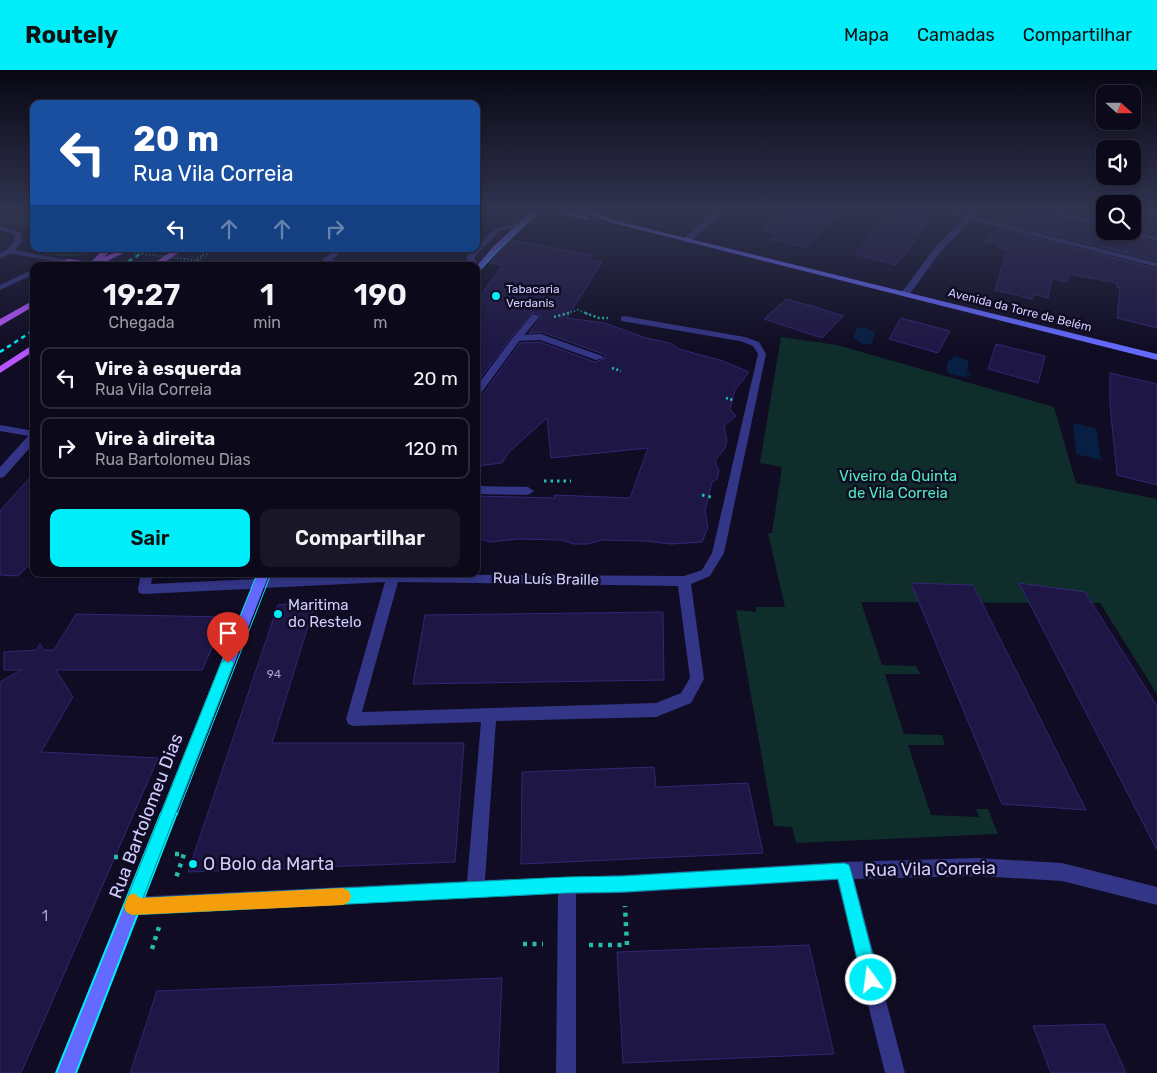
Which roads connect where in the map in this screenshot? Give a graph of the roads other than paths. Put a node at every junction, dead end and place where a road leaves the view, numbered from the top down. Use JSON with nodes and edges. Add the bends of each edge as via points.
{"nodes":[{"id":1,"x":38,"y":256,"type":"edge"},
{"id":2,"x":114,"y":256,"type":"edge"},
{"id":3,"x":332,"y":256,"type":"edge"},
{"id":4,"x":489,"y":256,"type":"edge"},
{"id":5,"x":751,"y":256,"type":"edge"},
{"id":6,"x":933,"y":256,"type":"edge"},
{"id":7,"x":1124,"y":256,"type":"edge"},
{"id":8,"x":68,"y":261,"type":"junction"},
{"id":9,"x":64,"y":262,"type":"edge"},
{"id":10,"x":73,"y":262,"type":"edge"},
{"id":11,"x":100,"y":262,"type":"edge"},
{"id":12,"x":332,"y":262,"type":"edge"},
{"id":13,"x":1157,"y":264,"type":"edge"},
{"id":14,"x":480,"y":265,"type":"edge"},
{"id":15,"x":30,"y":273,"type":"edge"},
{"id":16,"x":0,"y":288,"type":"edge"},
{"id":17,"x":905,"y":294,"type":"junction"},
{"id":18,"x":30,"y":304,"type":"edge"},
{"id":19,"x":536,"y":316,"type":"road end"},
{"id":20,"x":624,"y":319,"type":"dead end"},
{"id":21,"x":0,"y":323,"type":"edge"},
{"id":22,"x":517,"y":338,"type":"junction"},
{"id":23,"x":30,"y":350,"type":"edge"},
{"id":24,"x":1157,"y":357,"type":"edge"},
{"id":25,"x":599,"y":358,"type":"dead end"},
{"id":26,"x":0,"y":370,"type":"edge"},
{"id":27,"x":480,"y":389,"type":"edge"},
{"id":28,"x":0,"y":428,"type":"edge"},
{"id":29,"x":30,"y":434,"type":"edge"},
{"id":30,"x":30,"y":440,"type":"edge"},
{"id":31,"x":0,"y":474,"type":"edge"},
{"id":32,"x":480,"y":490,"type":"edge"},
{"id":33,"x":528,"y":491,"type":"dead end"},
{"id":34,"x":146,"y":577,"type":"edge"},
{"id":35,"x":350,"y":577,"type":"edge"},
{"id":36,"x":394,"y":577,"type":"edge"},
{"id":37,"x":452,"y":577,"type":"edge"},
{"id":38,"x":261,"y":579,"type":"edge"},
{"id":39,"x":684,"y":581,"type":"junction"},
{"id":40,"x":489,"y":714,"type":"junction"},
{"id":41,"x":844,"y":871,"type":"junction"},
{"id":42,"x":567,"y":885,"type":"junction"},
{"id":43,"x":475,"y":890,"type":"junction"},
{"id":44,"x":1157,"y":896,"type":"edge"},
{"id":45,"x":132,"y":906,"type":"junction"},
{"id":46,"x":66,"y":1073,"type":"edge"},
{"id":47,"x":566,"y":1073,"type":"edge"},
{"id":48,"x":894,"y":1073,"type":"edge"}],
"edges":[{"from":1,"to":8,"type":"street"},
{"from":2,"to":11,"type":"main road"},
{"from":3,"to":12,"type":"street","via":[[326,261]]},
{"from":4,"to":14,"type":"street"},
{"from":5,"to":17,"type":"street","name":"Avenida da Torre de Belém"},
{"from":6,"to":17,"type":"street"},
{"from":7,"to":13,"type":"street"},
{"from":8,"to":9,"type":"street"},
{"from":8,"to":10,"type":"main road"},
{"from":15,"to":16,"type":"street"},
{"from":17,"to":24,"type":"street","name":"Avenida da Torre de Belém"},
{"from":18,"to":21,"type":"main road"},
{"from":19,"to":22,"type":"street"},
{"from":20,"to":39,"type":"street","name":"Rua Luís Braille","via":[[742,339],[756,344],[762,354],[718,553],[706,572]]},
{"from":22,"to":25,"type":"street","via":[[540,336]]},
{"from":22,"to":27,"type":"street"},
{"from":23,"to":26,"type":"main road"},
{"from":28,"to":29,"type":"street"},
{"from":30,"to":31,"type":"street"},
{"from":32,"to":33,"type":"street"},
{"from":34,"to":38,"type":"street","name":"Rua Luís Braille","via":[[144,589]]},
{"from":35,"to":38,"type":"street","name":"Rua Luís Braille"},
{"from":36,"to":40,"type":"street","via":[[353,718]]},
{"from":37,"to":39,"type":"street","name":"Rua Luís Braille"},
{"from":38,"to":45,"type":"street","name":"Rua Bartolomeu Dias"},
{"from":39,"to":40,"type":"street","via":[[697,680],[686,698],[656,710]]},
{"from":40,"to":43,"type":"street"},
{"from":41,"to":42,"type":"street","name":"Rua Vila Correia"},
{"from":41,"to":44,"type":"street","name":"Rua Vila Correia","via":[[978,867],[1062,872]]},
{"from":41,"to":48,"type":"street"},
{"from":42,"to":43,"type":"street","name":"Rua Vila Correia"},
{"from":42,"to":47,"type":"street"},
{"from":43,"to":45,"type":"street","name":"Rua Vila Correia"},
{"from":45,"to":46,"type":"street","name":"Rua Bartolomeu Dias"}]}
